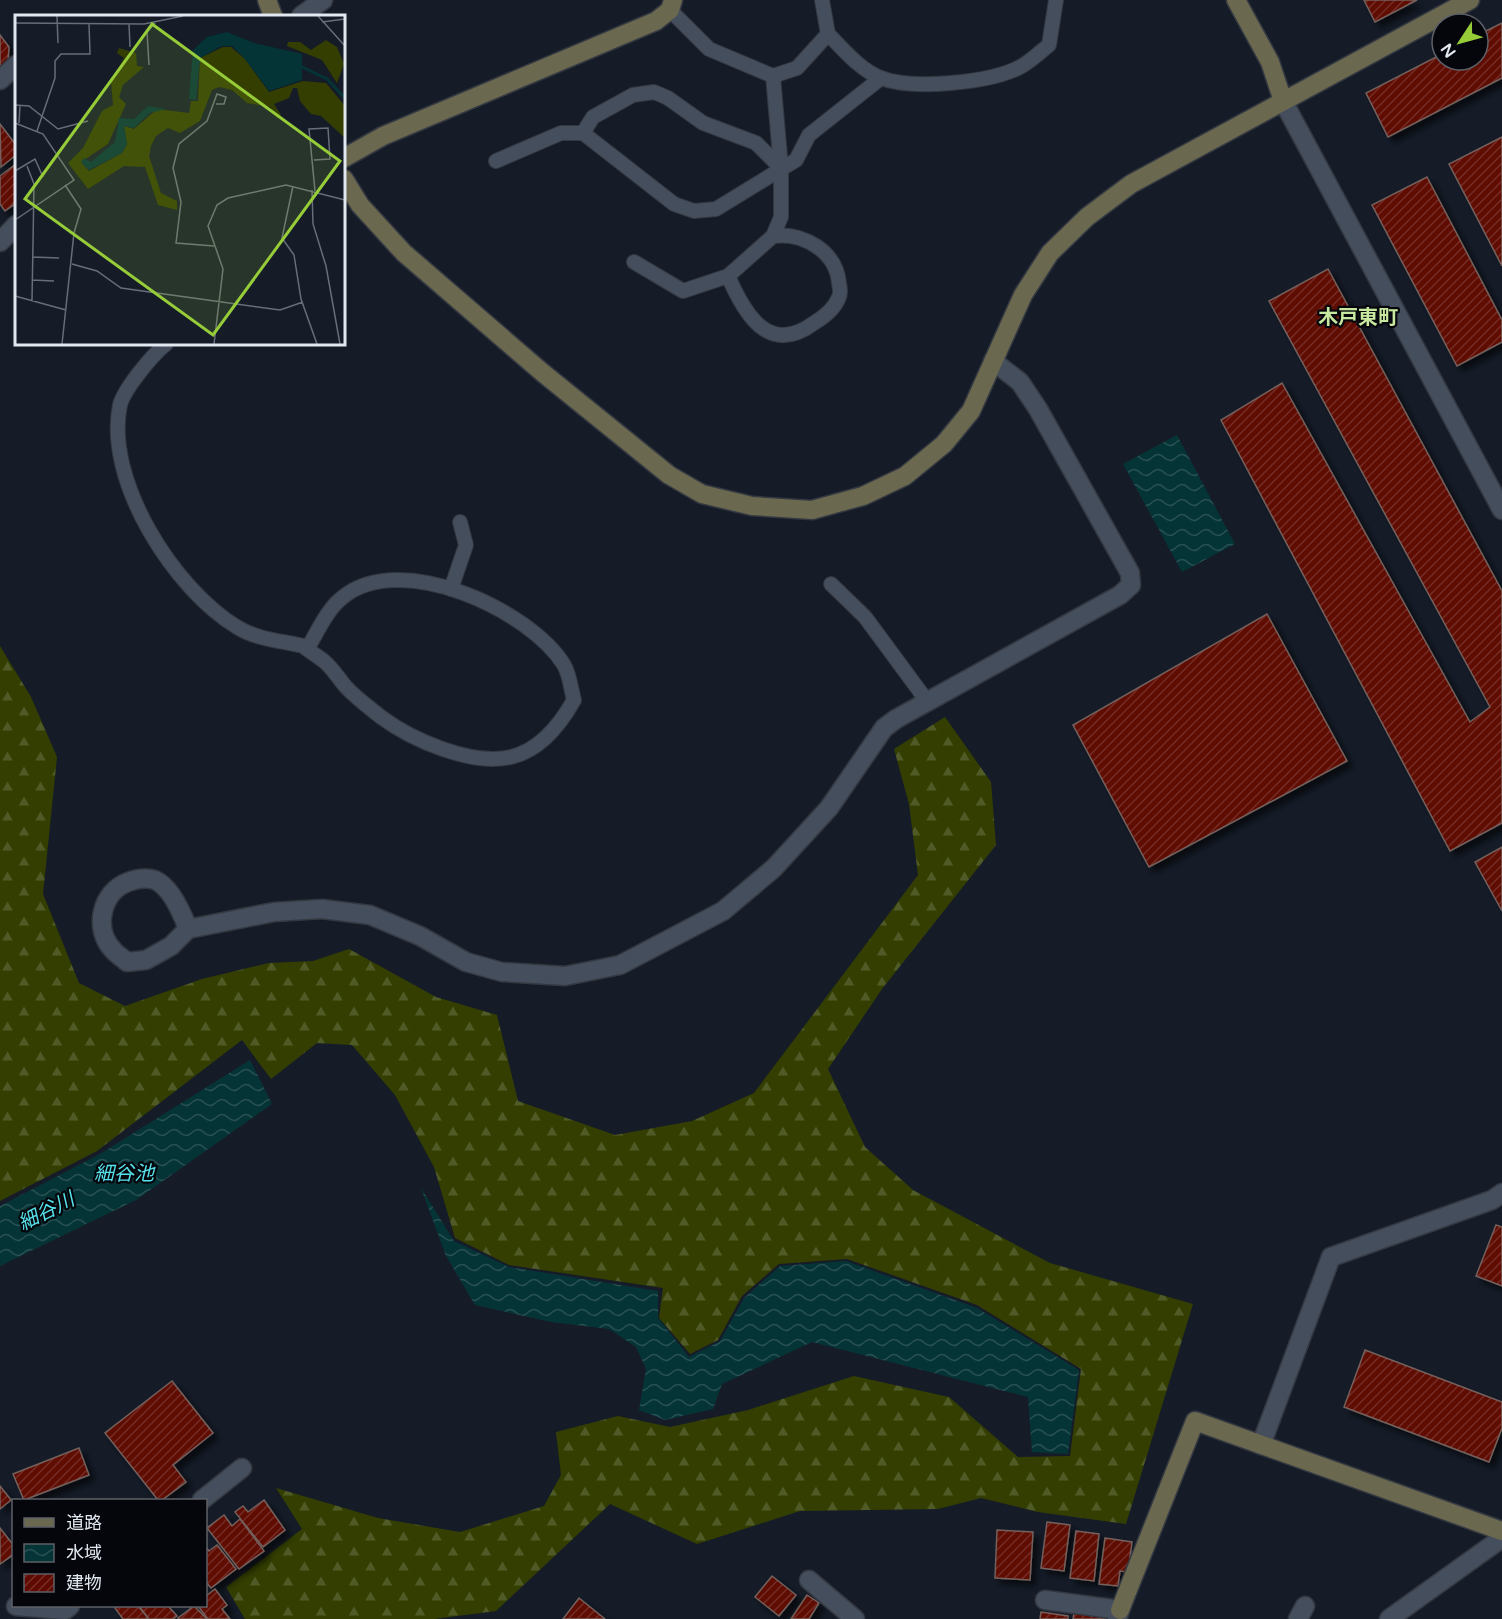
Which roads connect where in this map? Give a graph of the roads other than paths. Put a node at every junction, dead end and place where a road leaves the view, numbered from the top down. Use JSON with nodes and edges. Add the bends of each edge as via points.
{"nodes":[{"id":1,"x":323,"y":0,"type":"edge"},
{"id":2,"x":822,"y":0,"type":"edge"},
{"id":3,"x":1056,"y":0,"type":"edge"},
{"id":4,"x":1236,"y":0,"type":"edge"},
{"id":5,"x":1470,"y":0,"type":"edge"},
{"id":6,"x":672,"y":5,"type":"edge"},
{"id":7,"x":302,"y":15,"type":"edge"},
{"id":8,"x":828,"y":34,"type":"junction"},
{"id":9,"x":15,"y":66,"type":"edge"},
{"id":10,"x":773,"y":76,"type":"junction"},
{"id":11,"x":881,"y":78,"type":"junction"},
{"id":12,"x":0,"y":80,"type":"edge"},
{"id":13,"x":1283,"y":101,"type":"junction"},
{"id":14,"x":584,"y":133,"type":"junction"},
{"id":15,"x":345,"y":157,"type":"edge"},
{"id":16,"x":496,"y":161,"type":"dead end"},
{"id":17,"x":781,"y":168,"type":"junction"},
{"id":18,"x":345,"y":180,"type":"edge"},
{"id":19,"x":15,"y":226,"type":"edge"},
{"id":20,"x":773,"y":236,"type":"junction"},
{"id":21,"x":0,"y":242,"type":"edge"},
{"id":22,"x":634,"y":262,"type":"dead end"},
{"id":23,"x":728,"y":276,"type":"junction"},
{"id":24,"x":165,"y":345,"type":"edge"},
{"id":25,"x":993,"y":361,"type":"junction"},
{"id":26,"x":1502,"y":510,"type":"edge"},
{"id":27,"x":460,"y":522,"type":"dead end"},
{"id":28,"x":831,"y":584,"type":"dead end"},
{"id":29,"x":451,"y":589,"type":"junction"},
{"id":30,"x":307,"y":649,"type":"junction"},
{"id":31,"x":927,"y":701,"type":"junction"},
{"id":32,"x":188,"y":929,"type":"junction"},
{"id":33,"x":1502,"y":1193,"type":"edge"},
{"id":34,"x":1261,"y":1445,"type":"junction"},
{"id":35,"x":242,"y":1468,"type":"dead end"},
{"id":36,"x":203,"y":1499,"type":"edge"},
{"id":37,"x":1502,"y":1531,"type":"edge"},
{"id":38,"x":1502,"y":1538,"type":"edge"},
{"id":39,"x":809,"y":1580,"type":"dead end"},
{"id":40,"x":1045,"y":1600,"type":"dead end"},
{"id":41,"x":35,"y":1607,"type":"edge"},
{"id":42,"x":68,"y":1607,"type":"edge"},
{"id":43,"x":1119,"y":1614,"type":"edge"},
{"id":44,"x":855,"y":1619,"type":"edge"},
{"id":45,"x":1389,"y":1619,"type":"edge"}],
"edges":[{"from":1,"to":7,"type":"street"},
{"from":2,"to":8,"type":"lane"},
{"from":3,"to":11,"type":"lane","via":[[1049,45],[1020,68],[963,84]]},
{"from":4,"to":13,"type":"street","via":[[1270,62]]},
{"from":5,"to":13,"type":"street"},
{"from":6,"to":10,"type":"lane","via":[[710,49]]},
{"from":6,"to":15,"type":"street","via":[[656,21],[383,136]]},
{"from":8,"to":10,"type":"lane","via":[[797,68]]},
{"from":8,"to":11,"type":"lane"},
{"from":9,"to":12,"type":"street"},
{"from":10,"to":17,"type":"lane"},
{"from":11,"to":17,"type":"lane","via":[[809,135],[796,160]]},
{"from":13,"to":25,"type":"street","via":[[1131,184],[1087,217],[1044,261],[1023,295]]},
{"from":13,"to":26,"type":"street"},
{"from":14,"to":16,"type":"lane","via":[[561,133]]},
{"from":14,"to":17,"type":"lane","via":[[674,204],[694,211],[716,210]]},
{"from":14,"to":17,"type":"lane","via":[[593,117],[633,95],[654,92],[703,123],[756,143]]},
{"from":17,"to":20,"type":"lane","via":[[781,217]]},
{"from":18,"to":25,"type":"street","via":[[360,205],[404,253],[669,475],[702,494],[752,506],[812,510],[863,496],[905,476],[944,444],[970,411]]},
{"from":19,"to":21,"type":"street"},
{"from":20,"to":23,"type":"lane"},
{"from":20,"to":23,"type":"lane","via":[[788,234],[822,249],[838,270],[840,296],[828,314],[800,333],[772,335],[751,320]]},
{"from":22,"to":23,"type":"lane","via":[[683,291]]},
{"from":24,"to":30,"type":"lane","via":[[152,355],[120,402],[117,448],[139,510],[160,550],[185,585],[215,613],[240,629]]},
{"from":25,"to":31,"type":"street","via":[[1020,382],[1038,410],[1130,573],[1131,585],[1120,595]]},
{"from":27,"to":29,"type":"lane","via":[[466,545]]},
{"from":28,"to":31,"type":"lane","via":[[865,616]]},
{"from":29,"to":30,"type":"lane","via":[[400,582],[369,584],[343,597]]},
{"from":29,"to":30,"type":"lane","via":[[514,617],[541,638],[565,667],[574,700],[560,725],[536,745],[511,757],[454,753],[421,741],[383,718],[347,688],[327,663]]},
{"from":31,"to":32,"type":"street","via":[[884,728],[829,808],[774,868],[723,911],[621,965],[565,976],[502,972],[466,962],[420,936],[370,915],[322,909],[274,912]]},
{"from":32,"to":32,"type":"street","via":[[171,946],[146,960],[127,962],[112,949],[102,927],[104,901],[119,885],[137,878],[155,880],[171,896]]},
{"from":33,"to":34,"type":"street","via":[[1492,1200],[1331,1257]]},
{"from":34,"to":37,"type":"street"},
{"from":34,"to":43,"type":"street","via":[[1195,1421]]},
{"from":35,"to":36,"type":"street"},
{"from":38,"to":45,"type":"street"},
{"from":39,"to":44,"type":"street"},
{"from":40,"to":43,"type":"street"},
{"from":41,"to":42,"type":"street"}]}
